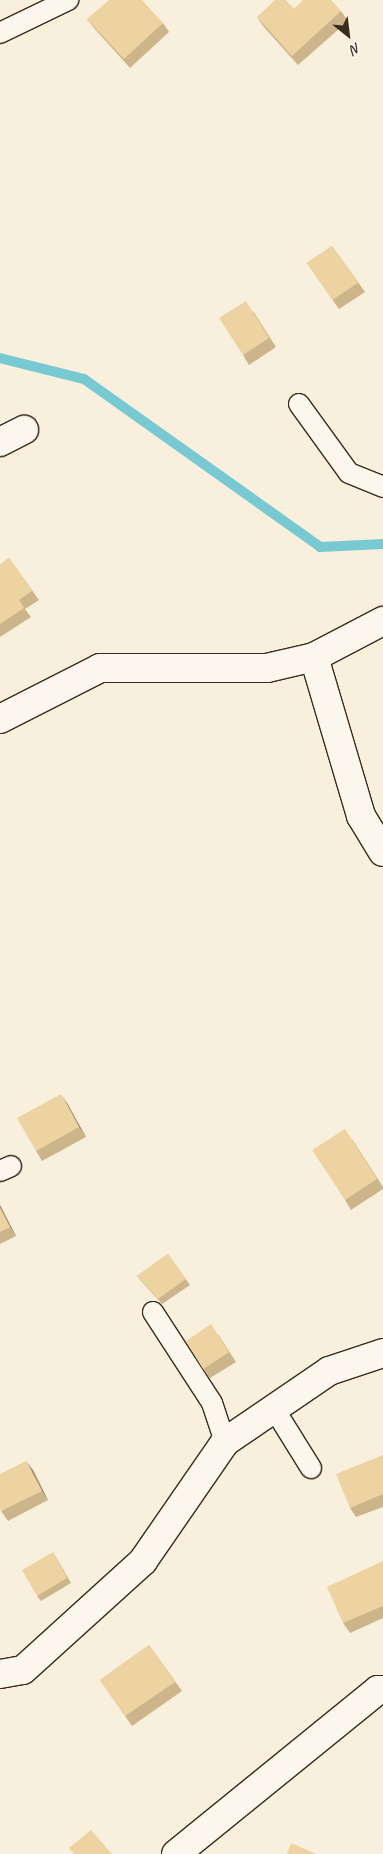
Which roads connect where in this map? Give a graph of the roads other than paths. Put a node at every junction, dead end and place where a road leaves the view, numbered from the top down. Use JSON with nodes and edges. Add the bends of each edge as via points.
{"nodes":[{"id":1,"x":68,"y":0,"type":"edge"},
{"id":2,"x":0,"y":33,"type":"edge"},
{"id":3,"x":299,"y":404,"type":"dead end"},
{"id":4,"x":24,"y":430,"type":"dead end"},
{"id":5,"x":0,"y":442,"type":"edge"},
{"id":6,"x":383,"y":487,"type":"edge"},
{"id":7,"x":383,"y":621,"type":"edge"},
{"id":8,"x":314,"y":657,"type":"junction"},
{"id":9,"x":0,"y":719,"type":"edge"},
{"id":10,"x":383,"y":852,"type":"edge"},
{"id":11,"x":153,"y":1312,"type":"dead end"},
{"id":12,"x":383,"y":1353,"type":"edge"},
{"id":13,"x":273,"y":1406,"type":"junction"},
{"id":14,"x":225,"y":1442,"type":"junction"},
{"id":15,"x":311,"y":1468,"type":"dead end"},
{"id":16,"x":0,"y":1674,"type":"edge"},
{"id":17,"x":383,"y":1690,"type":"edge"},
{"id":18,"x":176,"y":1854,"type":"edge"}],
"edges":[{"from":1,"to":2,"type":"lane"},
{"from":3,"to":6,"type":"lane","via":[[349,473]]},
{"from":4,"to":5,"type":"street"},
{"from":7,"to":8,"type":"street"},
{"from":8,"to":9,"type":"street","via":[[267,668],[100,668]]},
{"from":8,"to":10,"type":"street","via":[[361,816]]},
{"from":11,"to":14,"type":"lane","via":[[212,1403]]},
{"from":12,"to":13,"type":"street","via":[[329,1371]]},
{"from":13,"to":14,"type":"street"},
{"from":13,"to":15,"type":"lane"},
{"from":14,"to":16,"type":"street","via":[[143,1561],[23,1670]]},
{"from":17,"to":18,"type":"street","via":[[378,1690]]}]}
